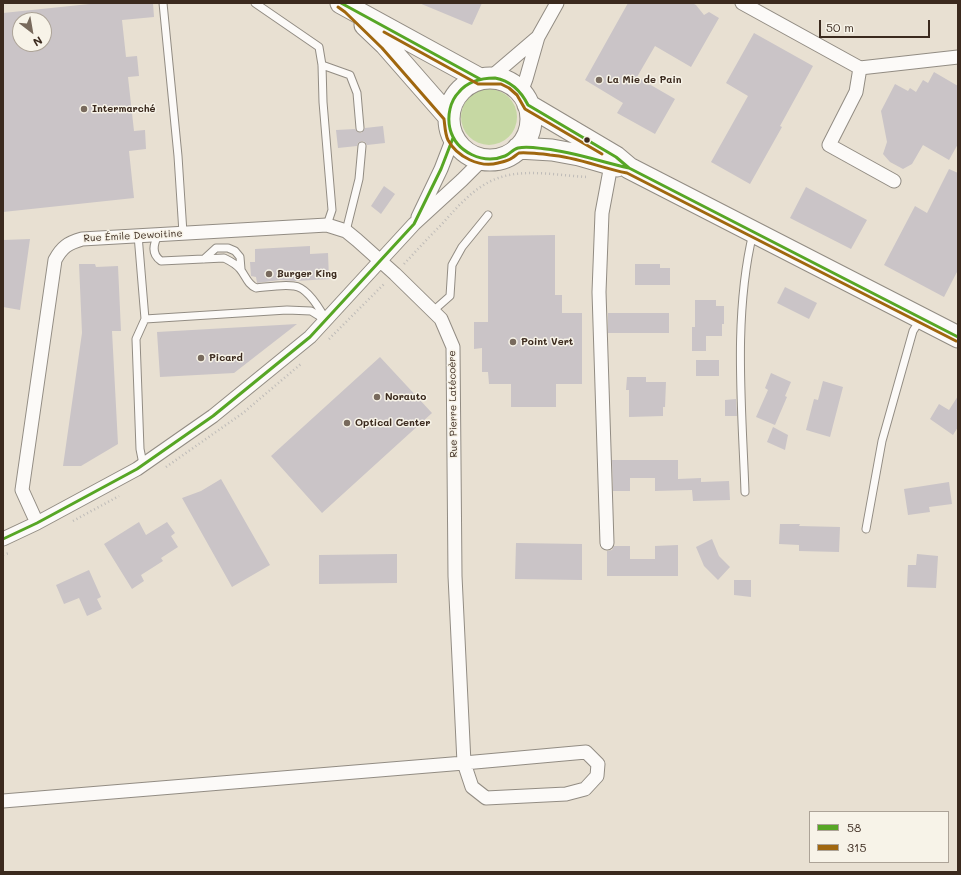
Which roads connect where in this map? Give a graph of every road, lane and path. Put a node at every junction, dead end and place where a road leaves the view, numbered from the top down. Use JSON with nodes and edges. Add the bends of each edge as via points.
{"nodes":[{"id":1,"x":163,"y":3,"type":"edge"},
{"id":2,"x":255,"y":3,"type":"edge"},
{"id":3,"x":557,"y":3,"type":"edge"},
{"id":4,"x":742,"y":3,"type":"edge"},
{"id":5,"x":344,"y":5,"type":"edge"},
{"id":6,"x":538,"y":37,"type":"junction"},
{"id":7,"x":958,"y":57,"type":"edge"},
{"id":8,"x":322,"y":65,"type":"junction"},
{"id":9,"x":860,"y":68,"type":"junction"},
{"id":10,"x":485,"y":78,"type":"junction"},
{"id":11,"x":525,"y":98,"type":"junction"},
{"id":12,"x":449,"y":117,"type":"junction"},
{"id":13,"x":360,"y":128,"type":"dead end"},
{"id":14,"x":453,"y":138,"type":"junction"},
{"id":15,"x":362,"y":146,"type":"dead end"},
{"id":16,"x":518,"y":148,"type":"junction"},
{"id":17,"x":483,"y":159,"type":"junction"},
{"id":18,"x":616,"y":170,"type":"junction"},
{"id":19,"x":894,"y":181,"type":"dead end"},
{"id":20,"x":488,"y":215,"type":"dead end"},
{"id":21,"x":414,"y":224,"type":"junction"},
{"id":22,"x":327,"y":225,"type":"junction"},
{"id":23,"x":346,"y":231,"type":"junction"},
{"id":24,"x":183,"y":233,"type":"junction"},
{"id":25,"x":753,"y":233,"type":"junction"},
{"id":26,"x":159,"y":234,"type":"junction"},
{"id":27,"x":138,"y":235,"type":"junction"},
{"id":28,"x":204,"y":259,"type":"junction"},
{"id":29,"x":380,"y":261,"type":"junction"},
{"id":30,"x":241,"y":269,"type":"junction"},
{"id":31,"x":395,"y":274,"type":"junction"},
{"id":32,"x":433,"y":311,"type":"junction"},
{"id":33,"x":145,"y":318,"type":"junction"},
{"id":34,"x":921,"y":318,"type":"junction"},
{"id":35,"x":326,"y":320,"type":"junction"},
{"id":36,"x":958,"y":337,"type":"edge"},
{"id":37,"x":328,"y":340,"type":"dead end"},
{"id":38,"x":304,"y":361,"type":"dead end"},
{"id":39,"x":144,"y":464,"type":"junction"},
{"id":40,"x":162,"y":470,"type":"dead end"},
{"id":41,"x":745,"y":492,"type":"dead end"},
{"id":42,"x":122,"y":494,"type":"dead end"},
{"id":43,"x":37,"y":523,"type":"junction"},
{"id":44,"x":66,"y":524,"type":"dead end"},
{"id":45,"x":866,"y":529,"type":"dead end"},
{"id":46,"x":3,"y":539,"type":"edge"},
{"id":47,"x":606,"y":543,"type":"dead end"},
{"id":48,"x":10,"y":552,"type":"dead end"},
{"id":49,"x":3,"y":555,"type":"edge"},
{"id":50,"x":464,"y":763,"type":"junction"},
{"id":51,"x":3,"y":801,"type":"edge"}],
"edges":[{"from":1,"to":24,"type":"lane"},
{"from":2,"to":8,"type":"lane","via":[[319,46]]},
{"from":3,"to":6,"type":"street"},
{"from":4,"to":9,"type":"street"},
{"from":5,"to":10,"type":"main road"},
{"from":5,"to":12,"type":"main road","via":[[386,45]]},
{"from":6,"to":10,"type":"street"},
{"from":6,"to":11,"type":"street","via":[[526,79]]},
{"from":7,"to":9,"type":"street"},
{"from":8,"to":13,"type":"lane","via":[[350,75],[357,93]]},
{"from":8,"to":22,"type":"lane","via":[[332,210]]},
{"from":9,"to":19,"type":"street","via":[[856,92],[829,145]]},
{"from":10,"to":11,"type":"main road","via":[[502,79],[512,84]]},
{"from":10,"to":12,"type":"main road","via":[[468,84],[458,93],[451,104]]},
{"from":11,"to":16,"type":"main road","via":[[530,114],[529,128]]},
{"from":11,"to":18,"type":"main road","via":[[616,157]]},
{"from":12,"to":14,"type":"main road"},
{"from":14,"to":17,"type":"main road","via":[[461,148]]},
{"from":14,"to":21,"type":"street"},
{"from":15,"to":23,"type":"lane","via":[[359,179]]},
{"from":16,"to":17,"type":"main road","via":[[496,159]]},
{"from":16,"to":18,"type":"main road","via":[[579,155]]},
{"from":17,"to":21,"type":"street"},
{"from":18,"to":25,"type":"main road"},
{"from":18,"to":31,"type":"path","via":[[509,175],[484,184],[462,202]]},
{"from":18,"to":47,"type":"street","via":[[602,213],[599,292]]},
{"from":20,"to":32,"type":"lane","via":[[462,247],[452,265],[450,296]]},
{"from":21,"to":29,"type":"street"},
{"from":22,"to":23,"type":"street","name":"Rue Émile Dewoitine"},
{"from":22,"to":24,"type":"street","name":"Rue Émile Dewoitine"},
{"from":23,"to":29,"type":"street","name":"Rue Émile Dewoitine"},
{"from":24,"to":26,"type":"street","name":"Rue Émile Dewoitine"},
{"from":25,"to":34,"type":"main road"},
{"from":25,"to":41,"type":"lane","via":[[743,289],[741,372]]},
{"from":26,"to":27,"type":"street","name":"Rue Émile Dewoitine"},
{"from":26,"to":28,"type":"lane","via":[[154,251],[156,258],[161,261]]},
{"from":27,"to":33,"type":"lane"},
{"from":27,"to":43,"type":"street","name":"Rue Émile Dewoitine","via":[[70,242],[55,260],[22,490]]},
{"from":28,"to":30,"type":"lane","via":[[224,258]]},
{"from":28,"to":30,"type":"lane","via":[[216,248],[228,248],[236,251],[240,257]]},
{"from":29,"to":31,"type":"street","name":"Rue Pierre Latécoère"},
{"from":29,"to":35,"type":"street"},
{"from":30,"to":35,"type":"lane","via":[[251,285],[256,288],[295,286],[304,289]]},
{"from":31,"to":32,"type":"street","name":"Rue Pierre Latécoère"},
{"from":31,"to":37,"type":"path"},
{"from":32,"to":50,"type":"street","name":"Rue Pierre Latécoère","via":[[441,319],[454,347],[455,576]]},
{"from":33,"to":35,"type":"lane","via":[[287,310],[311,311]]},
{"from":33,"to":39,"type":"lane","via":[[136,340],[140,449]]},
{"from":34,"to":36,"type":"main road"},
{"from":34,"to":45,"type":"lane","via":[[913,331],[882,441]]},
{"from":35,"to":39,"type":"street","via":[[310,337],[213,416]]},
{"from":38,"to":40,"type":"path","via":[[243,413]]},
{"from":39,"to":43,"type":"street"},
{"from":42,"to":44,"type":"path"},
{"from":43,"to":46,"type":"street"},
{"from":48,"to":49,"type":"path"},
{"from":50,"to":50,"type":"street","name":"Rue Pierre Latécoère","via":[[586,752],[598,764],[597,776],[585,789],[566,794],[486,798],[472,787]]},
{"from":50,"to":51,"type":"street"}]}
